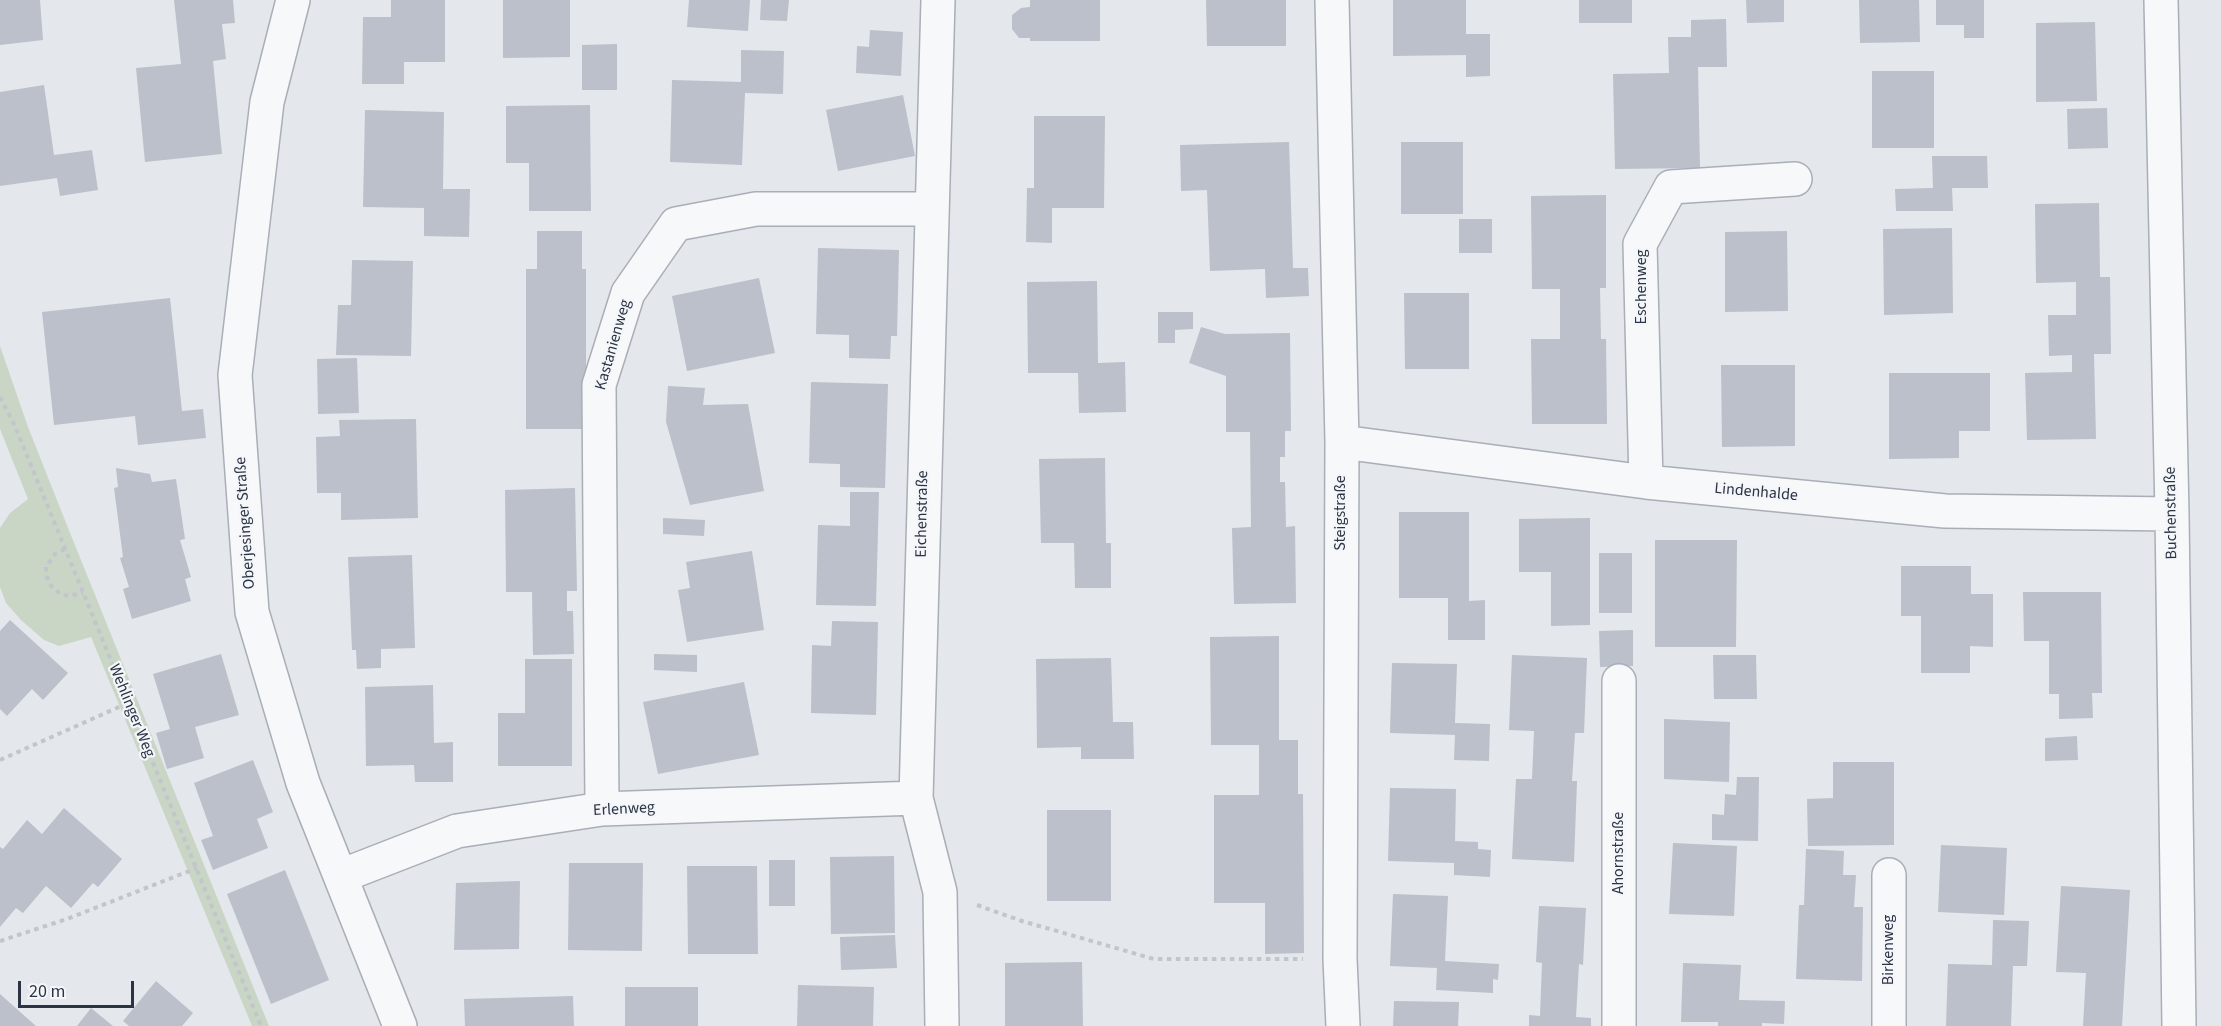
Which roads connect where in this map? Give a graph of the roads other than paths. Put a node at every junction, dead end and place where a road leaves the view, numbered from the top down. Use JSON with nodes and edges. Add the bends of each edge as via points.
{"nodes":[{"id":1,"x":293,"y":0,"type":"edge"},
{"id":2,"x":938,"y":0,"type":"edge"},
{"id":3,"x":1332,"y":0,"type":"edge"},
{"id":4,"x":2161,"y":0,"type":"edge"},
{"id":5,"x":1795,"y":180,"type":"dead end"},
{"id":6,"x":931,"y":209,"type":"junction"},
{"id":7,"x":1341,"y":442,"type":"junction"},
{"id":8,"x":1646,"y":482,"type":"junction"},
{"id":9,"x":2172,"y":514,"type":"junction"},
{"id":10,"x":1618,"y":681,"type":"dead end"},
{"id":11,"x":916,"y":798,"type":"junction"},
{"id":12,"x":602,"y":809,"type":"junction"},
{"id":13,"x":1888,"y":875,"type":"dead end"},
{"id":14,"x":341,"y":876,"type":"junction"},
{"id":15,"x":400,"y":1026,"type":"edge"},
{"id":16,"x":942,"y":1026,"type":"edge"},
{"id":17,"x":1343,"y":1026,"type":"edge"},
{"id":18,"x":1619,"y":1026,"type":"edge"},
{"id":19,"x":1889,"y":1026,"type":"edge"},
{"id":20,"x":2179,"y":1026,"type":"edge"}],
"edges":[{"from":1,"to":14,"type":"street","name":"Oberjesinger Straße","via":[[267,102],[235,375],[252,612],[303,783]]},
{"from":2,"to":6,"type":"street","name":"Eichenstraße"},
{"from":3,"to":7,"type":"street","name":"Steigstraße"},
{"from":4,"to":9,"type":"street","name":"Buchenstraße"},
{"from":5,"to":8,"type":"street","name":"Eschenweg","via":[[1671,187],[1640,244]]},
{"from":6,"to":11,"type":"street","name":"Eichenstraße"},
{"from":6,"to":12,"type":"street","name":"Kastanienweg","via":[[756,209],[676,224],[628,293],[599,385]]},
{"from":7,"to":8,"type":"street","name":"Lindenhalde"},
{"from":7,"to":17,"type":"street","name":"Steigstraße"},
{"from":8,"to":9,"type":"street","name":"Lindenhalde","via":[[1945,511]]},
{"from":9,"to":20,"type":"street","name":"Buchenstraße"},
{"from":10,"to":18,"type":"street","name":"Ahornstraße"},
{"from":11,"to":12,"type":"street","name":"Erlenweg"},
{"from":11,"to":16,"type":"street","name":"Eichenstraße","via":[[940,892]]},
{"from":12,"to":14,"type":"street","name":"Erlenweg","via":[[457,831]]},
{"from":13,"to":19,"type":"street","name":"Birkenweg"},
{"from":14,"to":15,"type":"street","name":"Oberjesinger Straße"}]}
